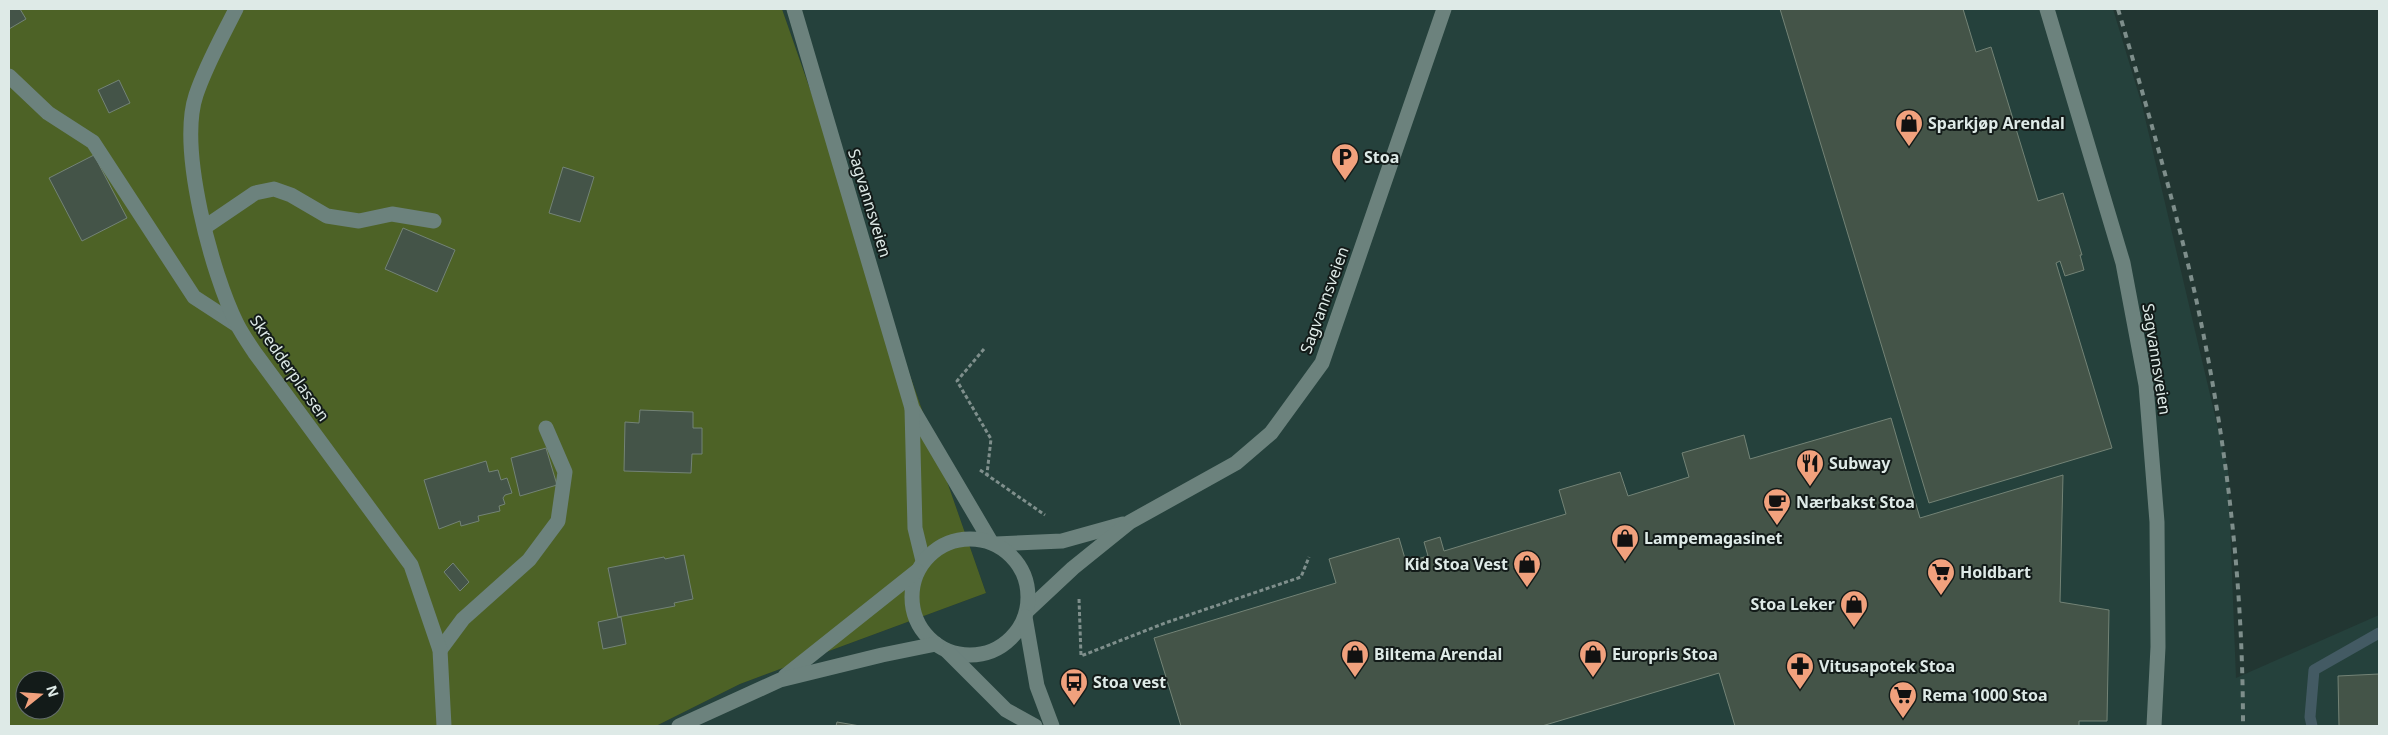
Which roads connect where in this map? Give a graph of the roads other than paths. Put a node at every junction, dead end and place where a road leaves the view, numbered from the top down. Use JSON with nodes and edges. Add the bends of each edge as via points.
{"nodes":[{"id":1,"x":236,"y":9,"type":"edge"},
{"id":2,"x":794,"y":9,"type":"edge"},
{"id":3,"x":1444,"y":9,"type":"edge"},
{"id":4,"x":2048,"y":9,"type":"edge"},
{"id":5,"x":9,"y":76,"type":"edge"},
{"id":6,"x":434,"y":221,"type":"dead end"},
{"id":7,"x":205,"y":226,"type":"junction"},
{"id":8,"x":237,"y":324,"type":"junction"},
{"id":9,"x":912,"y":408,"type":"junction"},
{"id":10,"x":546,"y":428,"type":"dead end"},
{"id":11,"x":1130,"y":522,"type":"junction"},
{"id":12,"x":994,"y":543,"type":"junction"},
{"id":13,"x":920,"y":566,"type":"junction"},
{"id":14,"x":1026,"y":614,"type":"junction"},
{"id":15,"x":941,"y":647,"type":"junction"},
{"id":16,"x":440,"y":650,"type":"junction"},
{"id":17,"x":780,"y":680,"type":"junction"},
{"id":18,"x":444,"y":726,"type":"edge"},
{"id":19,"x":679,"y":726,"type":"edge"},
{"id":20,"x":1035,"y":726,"type":"edge"},
{"id":21,"x":1052,"y":726,"type":"edge"},
{"id":22,"x":2154,"y":726,"type":"edge"}],
"edges":[{"from":1,"to":7,"type":"street","name":"Skredderplassen","via":[[196,97],[190,145]]},
{"from":2,"to":9,"type":"street","name":"Sagvannsveien"},
{"from":3,"to":11,"type":"street","name":"Sagvannsveien","via":[[1322,363],[1271,433],[1236,463]]},
{"from":4,"to":22,"type":"street","name":"Sagvannsveien","via":[[2123,263],[2146,385],[2157,522],[2158,646]]},
{"from":5,"to":8,"type":"street","via":[[48,112],[93,142],[194,297]]},
{"from":6,"to":7,"type":"street","via":[[392,214],[359,221],[327,216],[292,195],[274,189],[255,193]]},
{"from":7,"to":8,"type":"street","name":"Skredderplassen","via":[[216,270]]},
{"from":8,"to":16,"type":"street","name":"Skredderplassen","via":[[411,565]]},
{"from":9,"to":12,"type":"street","name":"Sagvannsveien"},
{"from":9,"to":13,"type":"street","name":"Sagvannsveien","via":[[915,528]]},
{"from":10,"to":16,"type":"street","via":[[565,472],[558,521],[529,560],[462,620]]},
{"from":11,"to":12,"type":"street","name":"Sagvannsveien","via":[[1062,541]]},
{"from":11,"to":14,"type":"street","name":"Sagvannsveien","via":[[1072,568]]},
{"from":12,"to":13,"type":"street","via":[[972,538],[954,540],[937,548]]},
{"from":12,"to":14,"type":"street","via":[[1012,556],[1023,572],[1028,592]]},
{"from":13,"to":15,"type":"street","via":[[912,587],[911,603],[924,633]]},
{"from":13,"to":17,"type":"street"},
{"from":14,"to":15,"type":"street","via":[[1015,634],[983,654],[964,655]]},
{"from":14,"to":21,"type":"street","via":[[1037,686]]},
{"from":15,"to":17,"type":"street","via":[[882,655]]},
{"from":15,"to":20,"type":"street","via":[[1006,710]]},
{"from":16,"to":18,"type":"street","name":"Skredderplassen"},
{"from":17,"to":19,"type":"street"}]}
